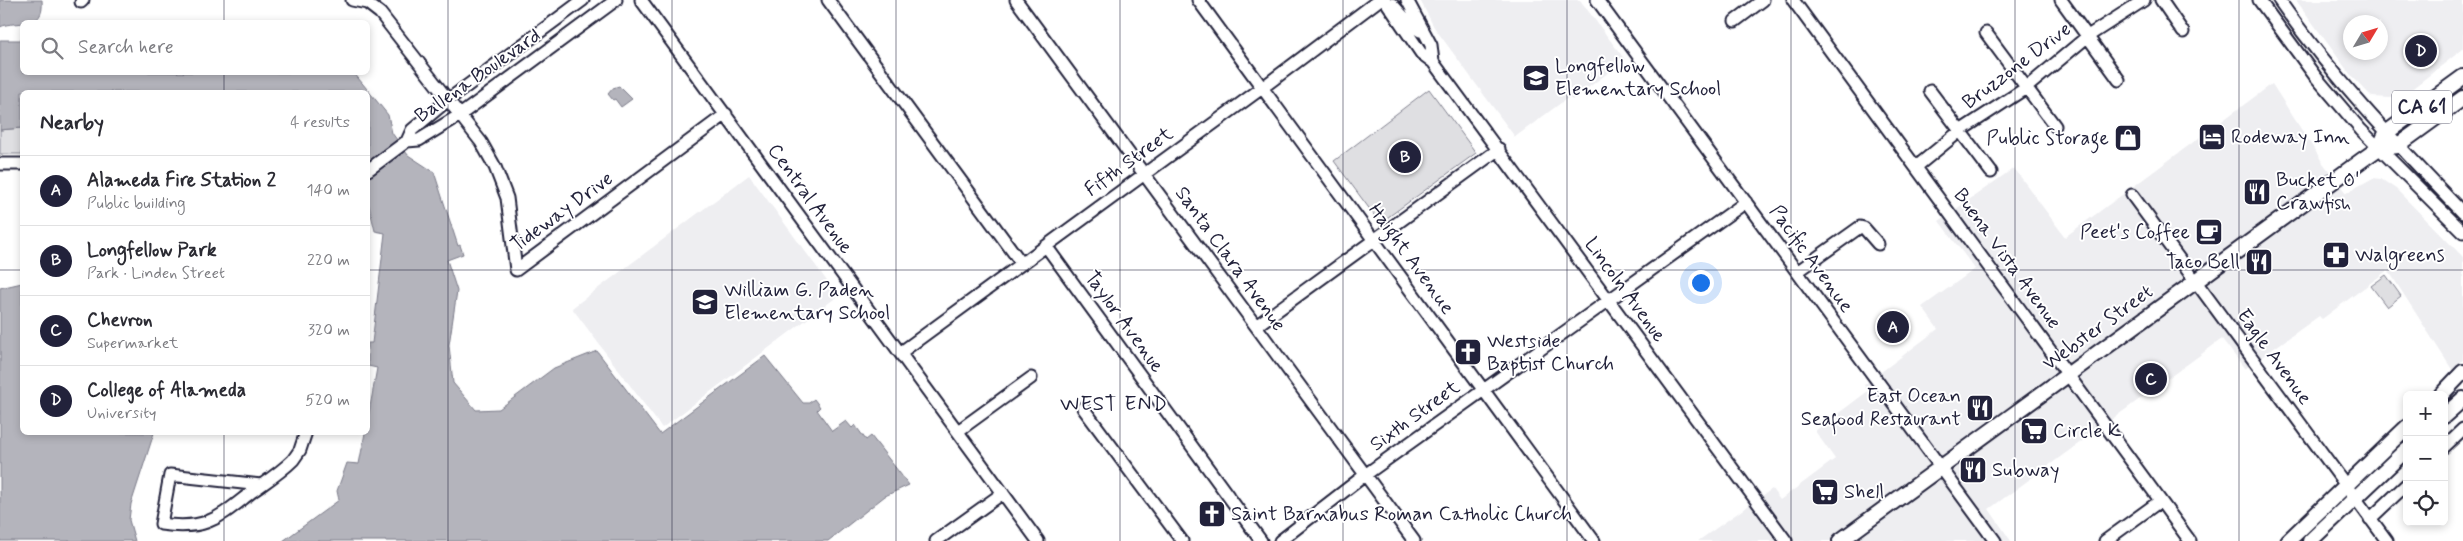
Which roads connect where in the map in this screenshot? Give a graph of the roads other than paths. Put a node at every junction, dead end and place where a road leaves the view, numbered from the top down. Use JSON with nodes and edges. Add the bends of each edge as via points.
{"nodes":[{"id":1,"x":352,"y":0,"type":"edge"},
{"id":2,"x":583,"y":0,"type":"edge"},
{"id":3,"x":616,"y":0,"type":"edge"},
{"id":4,"x":641,"y":0,"type":"edge"},
{"id":5,"x":828,"y":0,"type":"edge"},
{"id":6,"x":1016,"y":0,"type":"edge"},
{"id":7,"x":1198,"y":0,"type":"edge"},
{"id":8,"x":1379,"y":0,"type":"edge"},
{"id":9,"x":1386,"y":0,"type":"edge"},
{"id":10,"x":1407,"y":0,"type":"edge"},
{"id":11,"x":1597,"y":0,"type":"edge"},
{"id":12,"x":1763,"y":0,"type":"edge"},
{"id":13,"x":1793,"y":0,"type":"edge"},
{"id":14,"x":2061,"y":0,"type":"edge"},
{"id":15,"x":2144,"y":0,"type":"edge"},
{"id":16,"x":2161,"y":0,"type":"edge"},
{"id":17,"x":2259,"y":0,"type":"edge"},
{"id":18,"x":2279,"y":0,"type":"edge"},
{"id":19,"x":1735,"y":20,"type":"dead end"},
{"id":20,"x":2183,"y":32,"type":"dead end"},
{"id":21,"x":1986,"y":33,"type":"dead end"},
{"id":22,"x":1423,"y":34,"type":"junction"},
{"id":23,"x":2088,"y":36,"type":"junction"},
{"id":24,"x":1433,"y":62,"type":"junction"},
{"id":25,"x":2463,"y":77,"type":"edge"},
{"id":26,"x":2119,"y":80,"type":"dead end"},
{"id":27,"x":1262,"y":88,"type":"junction"},
{"id":28,"x":2026,"y":88,"type":"junction"},
{"id":29,"x":1930,"y":91,"type":"dead end"},
{"id":30,"x":2463,"y":98,"type":"edge"},
{"id":31,"x":448,"y":100,"type":"junction"},
{"id":32,"x":726,"y":114,"type":"junction"},
{"id":33,"x":460,"y":115,"type":"junction"},
{"id":34,"x":2055,"y":126,"type":"dead end"},
{"id":35,"x":1960,"y":131,"type":"junction"},
{"id":36,"x":2386,"y":133,"type":"junction"},
{"id":37,"x":407,"y":141,"type":"junction"},
{"id":38,"x":2397,"y":146,"type":"junction"},
{"id":39,"x":2379,"y":148,"type":"junction"},
{"id":40,"x":1499,"y":149,"type":"junction"},
{"id":41,"x":0,"y":164,"type":"edge"},
{"id":42,"x":20,"y":164,"type":"edge"},
{"id":43,"x":1916,"y":167,"type":"junction"},
{"id":44,"x":370,"y":169,"type":"edge"},
{"id":45,"x":1991,"y":172,"type":"dead end"},
{"id":46,"x":1144,"y":174,"type":"junction"},
{"id":47,"x":2132,"y":195,"type":"dead end"},
{"id":48,"x":1746,"y":202,"type":"junction"},
{"id":49,"x":2463,"y":213,"type":"edge"},
{"id":50,"x":2463,"y":232,"type":"edge"},
{"id":51,"x":1373,"y":240,"type":"junction"},
{"id":52,"x":1878,"y":244,"type":"dead end"},
{"id":53,"x":1046,"y":246,"type":"junction"},
{"id":54,"x":1022,"y":264,"type":"junction"},
{"id":55,"x":1797,"y":272,"type":"junction"},
{"id":56,"x":2195,"y":282,"type":"junction"},
{"id":57,"x":1609,"y":300,"type":"junction"},
{"id":58,"x":1256,"y":326,"type":"junction"},
{"id":59,"x":900,"y":352,"type":"junction"},
{"id":60,"x":2463,"y":372,"type":"edge"},
{"id":61,"x":2068,"y":375,"type":"junction"},
{"id":62,"x":1031,"y":378,"type":"dead end"},
{"id":63,"x":1483,"y":390,"type":"junction"},
{"id":64,"x":2444,"y":391,"type":"edge"},
{"id":65,"x":2463,"y":399,"type":"edge"},
{"id":66,"x":1083,"y":408,"type":"dead end"},
{"id":67,"x":2448,"y":412,"type":"edge"},
{"id":68,"x":2463,"y":429,"type":"edge"},
{"id":69,"x":958,"y":431,"type":"junction"},
{"id":70,"x":2403,"y":431,"type":"edge"},
{"id":71,"x":305,"y":435,"type":"edge"},
{"id":72,"x":2448,"y":443,"type":"edge"},
{"id":73,"x":2403,"y":453,"type":"edge"},
{"id":74,"x":1941,"y":467,"type":"junction"},
{"id":75,"x":1365,"y":475,"type":"junction"},
{"id":76,"x":261,"y":485,"type":"junction"},
{"id":77,"x":2345,"y":485,"type":"junction"},
{"id":78,"x":2403,"y":488,"type":"edge"},
{"id":79,"x":1003,"y":493,"type":"junction"},
{"id":80,"x":2355,"y":498,"type":"junction"},
{"id":81,"x":2160,"y":501,"type":"junction"},
{"id":82,"x":2370,"y":519,"type":"junction"},
{"id":83,"x":936,"y":541,"type":"edge"},
{"id":84,"x":1038,"y":541,"type":"edge"},
{"id":85,"x":1182,"y":541,"type":"edge"},
{"id":86,"x":1261,"y":541,"type":"edge"},
{"id":87,"x":1280,"y":541,"type":"edge"},
{"id":88,"x":1414,"y":541,"type":"edge"},
{"id":89,"x":1594,"y":541,"type":"edge"},
{"id":90,"x":1786,"y":541,"type":"edge"},
{"id":91,"x":1840,"y":541,"type":"edge"},
{"id":92,"x":1995,"y":541,"type":"edge"},
{"id":93,"x":2105,"y":541,"type":"edge"},
{"id":94,"x":2190,"y":541,"type":"edge"},
{"id":95,"x":2288,"y":541,"type":"edge"},
{"id":96,"x":2310,"y":541,"type":"edge"},
{"id":97,"x":2386,"y":541,"type":"edge"}],
"edges":[{"from":1,"to":31,"type":"street","name":"Tideway Drive","via":[[367,3],[380,13]]},
{"from":2,"to":31,"type":"street","name":"Ballena Boulevard"},
{"from":3,"to":33,"type":"street","name":"Ballena Boulevard"},
{"from":4,"to":32,"type":"street","name":"Central Avenue"},
{"from":5,"to":54,"type":"street"},
{"from":6,"to":46,"type":"street","name":"Santa Clara Avenue"},
{"from":7,"to":27,"type":"street","name":"Haight Avenue"},
{"from":8,"to":27,"type":"street","name":"Fifth Street"},
{"from":9,"to":22,"type":"street"},
{"from":9,"to":24,"type":"street","name":"Lincoln Avenue","via":[[1421,53]]},
{"from":10,"to":22,"type":"street","name":"Lincoln Avenue"},
{"from":11,"to":48,"type":"street","name":"Pacific Avenue"},
{"from":12,"to":19,"type":"street"},
{"from":13,"to":43,"type":"street","name":"Buena Vista Avenue"},
{"from":14,"to":23,"type":"street"},
{"from":15,"to":23,"type":"street","name":"Bruzzone Drive"},
{"from":16,"to":20,"type":"street"},
{"from":17,"to":39,"type":"street","via":[[2315,76]]},
{"from":18,"to":36,"type":"street","via":[[2332,71]]},
{"from":21,"to":28,"type":"street"},
{"from":22,"to":24,"type":"street","name":"Lincoln Avenue","via":[[1431,45]]},
{"from":23,"to":26,"type":"street"},
{"from":23,"to":28,"type":"street","name":"Bruzzone Drive"},
{"from":24,"to":40,"type":"street","name":"Lincoln Avenue"},
{"from":25,"to":36,"type":"main road","name":"Webster Street","number":"CA 61"},
{"from":27,"to":46,"type":"street","name":"Fifth Street"},
{"from":27,"to":51,"type":"street","name":"Haight Avenue"},
{"from":28,"to":34,"type":"street"},
{"from":28,"to":35,"type":"street","name":"Bruzzone Drive"},
{"from":29,"to":35,"type":"street"},
{"from":30,"to":38,"type":"main road","name":"Webster Street","number":"CA 61"},
{"from":31,"to":33,"type":"street","name":"Tideway Drive"},
{"from":31,"to":37,"type":"street","name":"Ballena Boulevard","via":[[412,130]]},
{"from":32,"to":33,"type":"street","name":"Tideway Drive","via":[[516,270],[507,198],[481,142]]},
{"from":32,"to":59,"type":"street","name":"Central Avenue"},
{"from":33,"to":37,"type":"street","name":"Ballena Boulevard","via":[[419,140]]},
{"from":35,"to":43,"type":"street","name":"Bruzzone Drive"},
{"from":35,"to":45,"type":"street"},
{"from":36,"to":38,"type":"street"},
{"from":36,"to":39,"type":"main road","name":"Webster Street","number":"CA 61"},
{"from":37,"to":44,"type":"street","name":"Ballena Boulevard"},
{"from":38,"to":39,"type":"main road","name":"Webster Street","number":"CA 61"},
{"from":38,"to":49,"type":"street"},
{"from":39,"to":50,"type":"street"},
{"from":39,"to":56,"type":"main road","name":"Webster Street"},
{"from":40,"to":51,"type":"street"},
{"from":40,"to":57,"type":"street","name":"Lincoln Avenue"},
{"from":41,"to":42,"type":"street"},
{"from":43,"to":61,"type":"street","name":"Buena Vista Avenue"},
{"from":46,"to":53,"type":"street","name":"Fifth Street"},
{"from":46,"to":58,"type":"street","name":"Santa Clara Avenue"},
{"from":47,"to":56,"type":"street","name":"Eagle Avenue"},
{"from":48,"to":55,"type":"street","name":"Pacific Avenue"},
{"from":48,"to":57,"type":"street","name":"Sixth Street"},
{"from":51,"to":58,"type":"street"},
{"from":51,"to":63,"type":"street","name":"Haight Avenue"},
{"from":52,"to":55,"type":"street","via":[[1860,227]]},
{"from":53,"to":54,"type":"street","name":"Fifth Street"},
{"from":53,"to":86,"type":"street","name":"Taylor Avenue"},
{"from":54,"to":59,"type":"street","name":"Fifth Street"},
{"from":55,"to":74,"type":"street","name":"Pacific Avenue"},
{"from":56,"to":61,"type":"main road","name":"Webster Street"},
{"from":56,"to":77,"type":"street","name":"Eagle Avenue"},
{"from":57,"to":63,"type":"street","name":"Sixth Street"},
{"from":57,"to":90,"type":"street","name":"Lincoln Avenue"},
{"from":58,"to":75,"type":"street","name":"Santa Clara Avenue"},
{"from":59,"to":69,"type":"street","name":"Central Avenue"},
{"from":60,"to":64,"type":"main road"},
{"from":61,"to":74,"type":"main road","name":"Webster Street"},
{"from":61,"to":81,"type":"street","name":"Buena Vista Avenue"},
{"from":62,"to":69,"type":"street"},
{"from":63,"to":75,"type":"street","name":"Sixth Street"},
{"from":63,"to":89,"type":"street","name":"Haight Avenue"},
{"from":65,"to":67,"type":"main road"},
{"from":66,"to":85,"type":"street"},
{"from":68,"to":72,"type":"street"},
{"from":69,"to":79,"type":"street","name":"Central Avenue"},
{"from":70,"to":77,"type":"main road"},
{"from":71,"to":76,"type":"street","via":[[293,460]]},
{"from":73,"to":80,"type":"main road"},
{"from":74,"to":91,"type":"main road","name":"Webster Street"},
{"from":74,"to":92,"type":"street","name":"Pacific Avenue"},
{"from":75,"to":87,"type":"street","name":"Sixth Street"},
{"from":75,"to":88,"type":"street","name":"Santa Clara Avenue"},
{"from":76,"to":76,"type":"street","via":[[170,475],[161,524],[202,524],[228,512]]},
{"from":77,"to":80,"type":"street","name":"Eagle Avenue"},
{"from":77,"to":95,"type":"main road"},
{"from":78,"to":82,"type":"street"},
{"from":79,"to":83,"type":"street"},
{"from":79,"to":84,"type":"street","name":"Central Avenue"},
{"from":80,"to":82,"type":"street","name":"Eagle Avenue"},
{"from":80,"to":96,"type":"main road"},
{"from":81,"to":93,"type":"street"},
{"from":81,"to":94,"type":"street","name":"Buena Vista Avenue"},
{"from":82,"to":97,"type":"street","name":"Eagle Avenue"}]}
